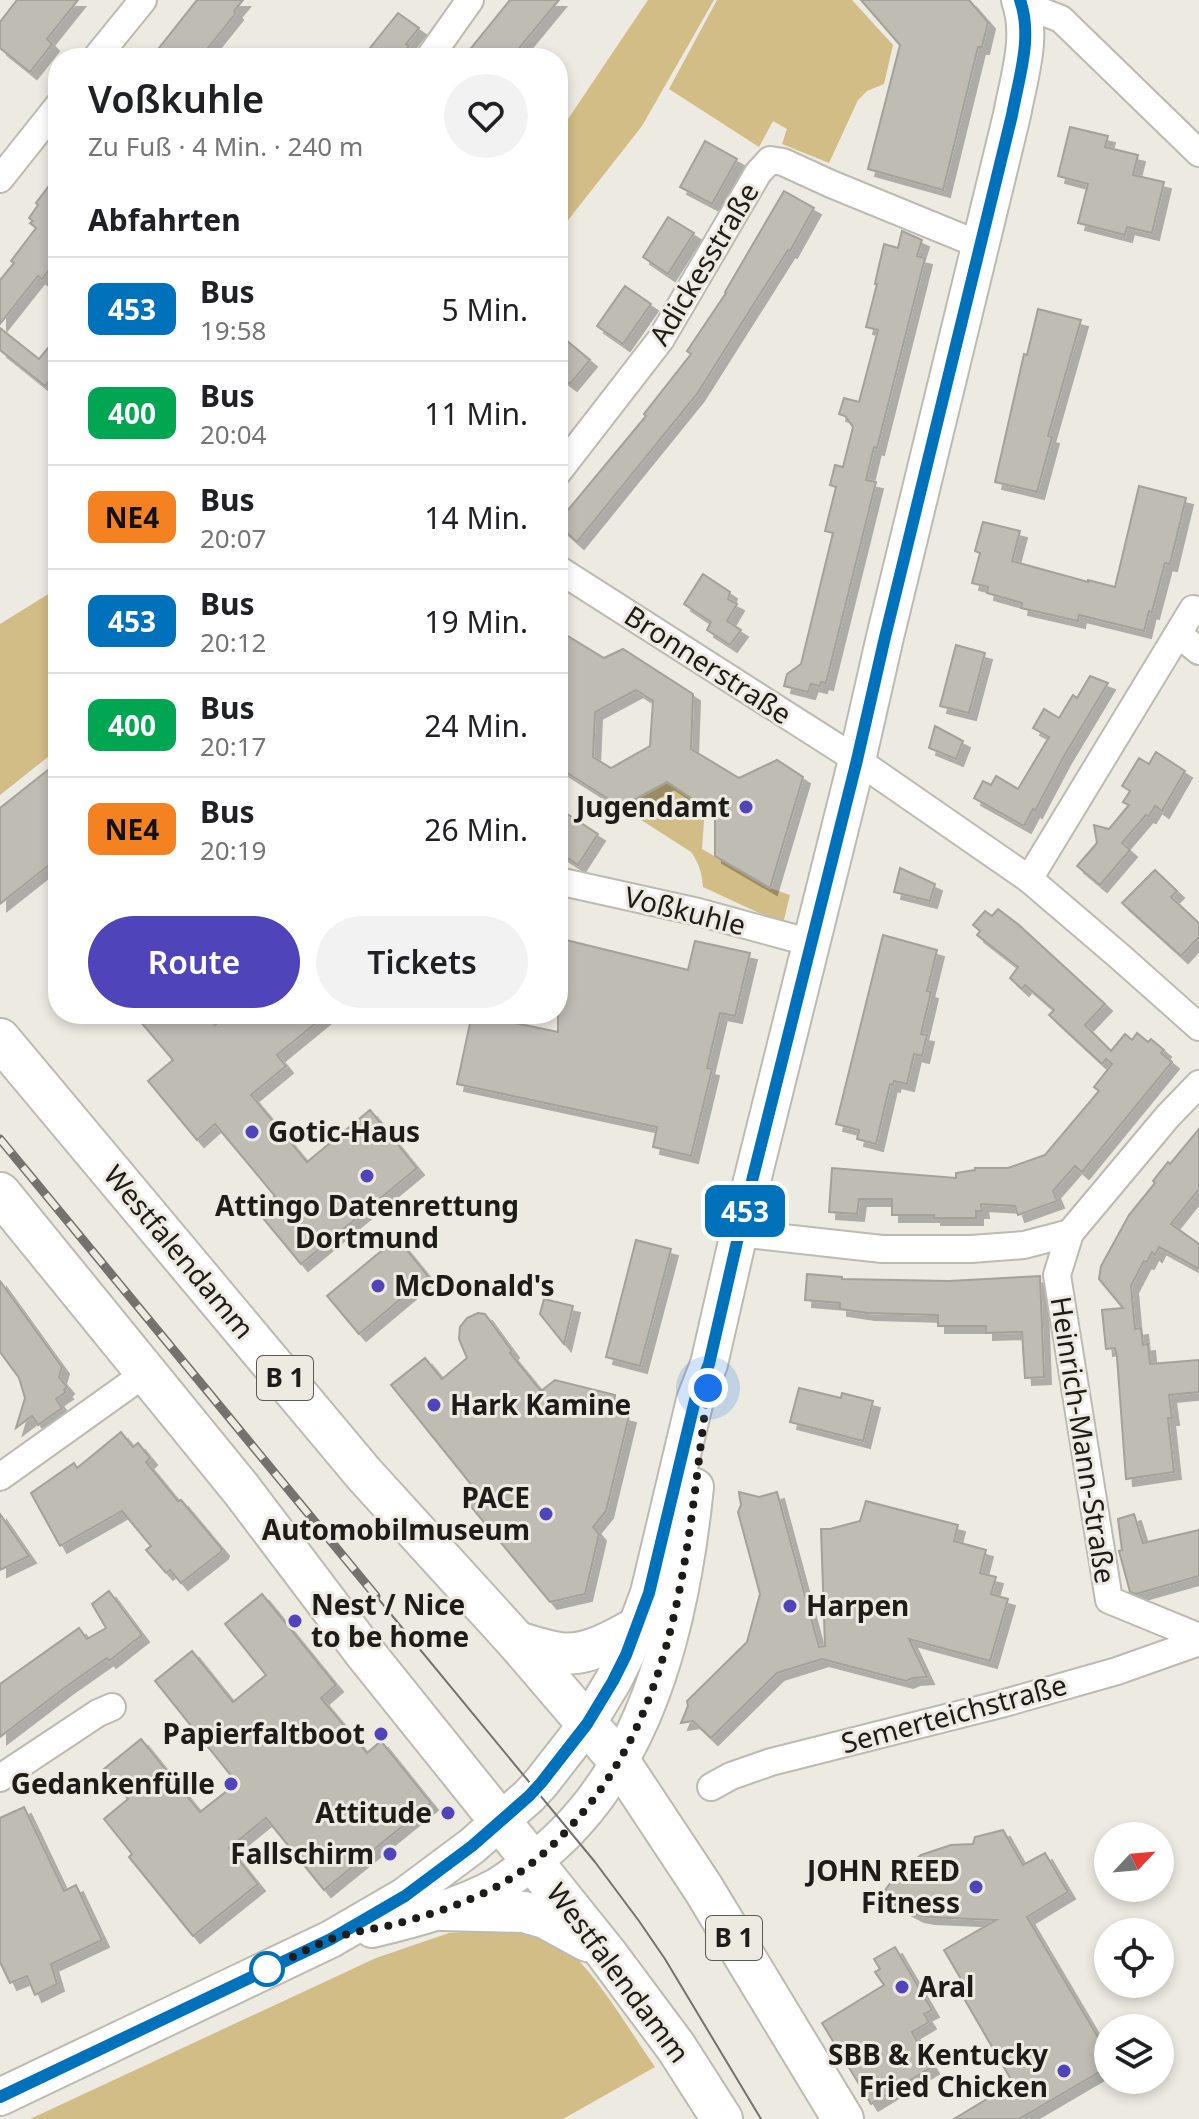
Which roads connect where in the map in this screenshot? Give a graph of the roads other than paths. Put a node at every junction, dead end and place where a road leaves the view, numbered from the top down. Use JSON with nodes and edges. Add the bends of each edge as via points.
{"nodes":[{"id":1,"x":143,"y":0,"type":"edge"},
{"id":2,"x":470,"y":0,"type":"edge"},
{"id":3,"x":1022,"y":5,"type":"edge"},
{"id":4,"x":104,"y":48,"type":"edge"},
{"id":5,"x":436,"y":48,"type":"edge"},
{"id":6,"x":48,"y":135,"type":"edge"},
{"id":7,"x":1199,"y":153,"type":"edge"},
{"id":8,"x":0,"y":179,"type":"edge"},
{"id":9,"x":980,"y":245,"type":"junction"},
{"id":10,"x":568,"y":459,"type":"edge"},
{"id":11,"x":568,"y":575,"type":"edge"},
{"id":12,"x":1193,"y":609,"type":"dead end"},
{"id":13,"x":1178,"y":634,"type":"junction"},
{"id":14,"x":1199,"y":651,"type":"edge"},
{"id":15,"x":857,"y":760,"type":"junction"},
{"id":16,"x":1029,"y":879,"type":"junction"},
{"id":17,"x":568,"y":883,"type":"edge"},
{"id":18,"x":812,"y":943,"type":"junction"},
{"id":19,"x":1199,"y":1027,"type":"edge"},
{"id":20,"x":0,"y":1039,"type":"edge"},
{"id":21,"x":1199,"y":1084,"type":"edge"},
{"id":22,"x":0,"y":1193,"type":"edge"},
{"id":23,"x":739,"y":1233,"type":"junction"},
{"id":24,"x":1070,"y":1233,"type":"junction"},
{"id":25,"x":709,"y":1364,"type":"junction"},
{"id":26,"x":147,"y":1372,"type":"junction"},
{"id":27,"x":0,"y":1477,"type":"edge"},
{"id":28,"x":636,"y":1628,"type":"junction"},
{"id":29,"x":1199,"y":1640,"type":"edge"},
{"id":30,"x":517,"y":1642,"type":"junction"},
{"id":31,"x":112,"y":1707,"type":"dead end"},
{"id":32,"x":587,"y":1724,"type":"junction"},
{"id":33,"x":619,"y":1761,"type":"junction"},
{"id":34,"x":0,"y":1778,"type":"edge"},
{"id":35,"x":711,"y":1787,"type":"dead end"},
{"id":36,"x":500,"y":1821,"type":"junction"},
{"id":37,"x":532,"y":1861,"type":"junction"},
{"id":38,"x":442,"y":1910,"type":"junction"},
{"id":39,"x":331,"y":1939,"type":"junction"},
{"id":40,"x":606,"y":1953,"type":"junction"},
{"id":41,"x":0,"y":2097,"type":"edge"},
{"id":42,"x":722,"y":2119,"type":"edge"},
{"id":43,"x":843,"y":2119,"type":"edge"}],
"edges":[{"from":1,"to":4,"type":"street"},
{"from":2,"to":5,"type":"street"},
{"from":3,"to":7,"type":"street","via":[[1061,19]]},
{"from":3,"to":9,"type":"street","via":[[1026,38],[1021,69]]},
{"from":6,"to":8,"type":"street"},
{"from":9,"to":10,"type":"street","name":"Adickesstraße","via":[[770,160],[661,339]]},
{"from":9,"to":15,"type":"street"},
{"from":11,"to":15,"type":"street","name":"Bronnerstraße"},
{"from":12,"to":13,"type":"street"},
{"from":13,"to":14,"type":"street"},
{"from":13,"to":16,"type":"street"},
{"from":15,"to":16,"type":"street","name":"Bronnerstraße"},
{"from":15,"to":18,"type":"street"},
{"from":16,"to":19,"type":"street","name":"Bronnerstraße"},
{"from":17,"to":18,"type":"street","name":"Voßkuhle"},
{"from":18,"to":23,"type":"street"},
{"from":20,"to":30,"type":"main road","name":"Westfalendamm","number":"B 1","via":[[364,1474]]},
{"from":21,"to":24,"type":"street"},
{"from":22,"to":26,"type":"main road","name":"Westfalendamm"},
{"from":23,"to":24,"type":"street","via":[[882,1249],[1024,1245]]},
{"from":23,"to":25,"type":"street"},
{"from":24,"to":29,"type":"street","name":"Heinrich-Mann-Straße","via":[[1057,1275],[1109,1600]]},
{"from":25,"to":28,"type":"street"},
{"from":25,"to":33,"type":"street","via":[[689,1546],[677,1602],[652,1692]]},
{"from":26,"to":27,"type":"street"},
{"from":26,"to":36,"type":"main road","name":"Westfalendamm"},
{"from":28,"to":30,"type":"main road","via":[[591,1649],[562,1654]]},
{"from":28,"to":32,"type":"street"},
{"from":29,"to":35,"type":"street","name":"Semerteichstraße","via":[[1117,1671],[771,1762]]},
{"from":30,"to":32,"type":"main road","name":"Westfalendamm","number":"B 1"},
{"from":31,"to":34,"type":"street"},
{"from":32,"to":33,"type":"main road","name":"Westfalendamm","number":"B 1"},
{"from":32,"to":36,"type":"street","via":[[541,1783]]},
{"from":33,"to":37,"type":"street","via":[[562,1838]]},
{"from":33,"to":43,"type":"main road","name":"Westfalendamm","number":"B 1"},
{"from":36,"to":37,"type":"main road","name":"Westfalendamm"},
{"from":36,"to":39,"type":"street","via":[[405,1896]]},
{"from":37,"to":38,"type":"street","via":[[497,1886]]},
{"from":37,"to":40,"type":"main road","name":"Westfalendamm"},
{"from":38,"to":39,"type":"street"},
{"from":38,"to":40,"type":"main road","via":[[513,1911],[545,1918]]},
{"from":39,"to":41,"type":"street"},
{"from":40,"to":42,"type":"main road","name":"Westfalendamm"}]}
